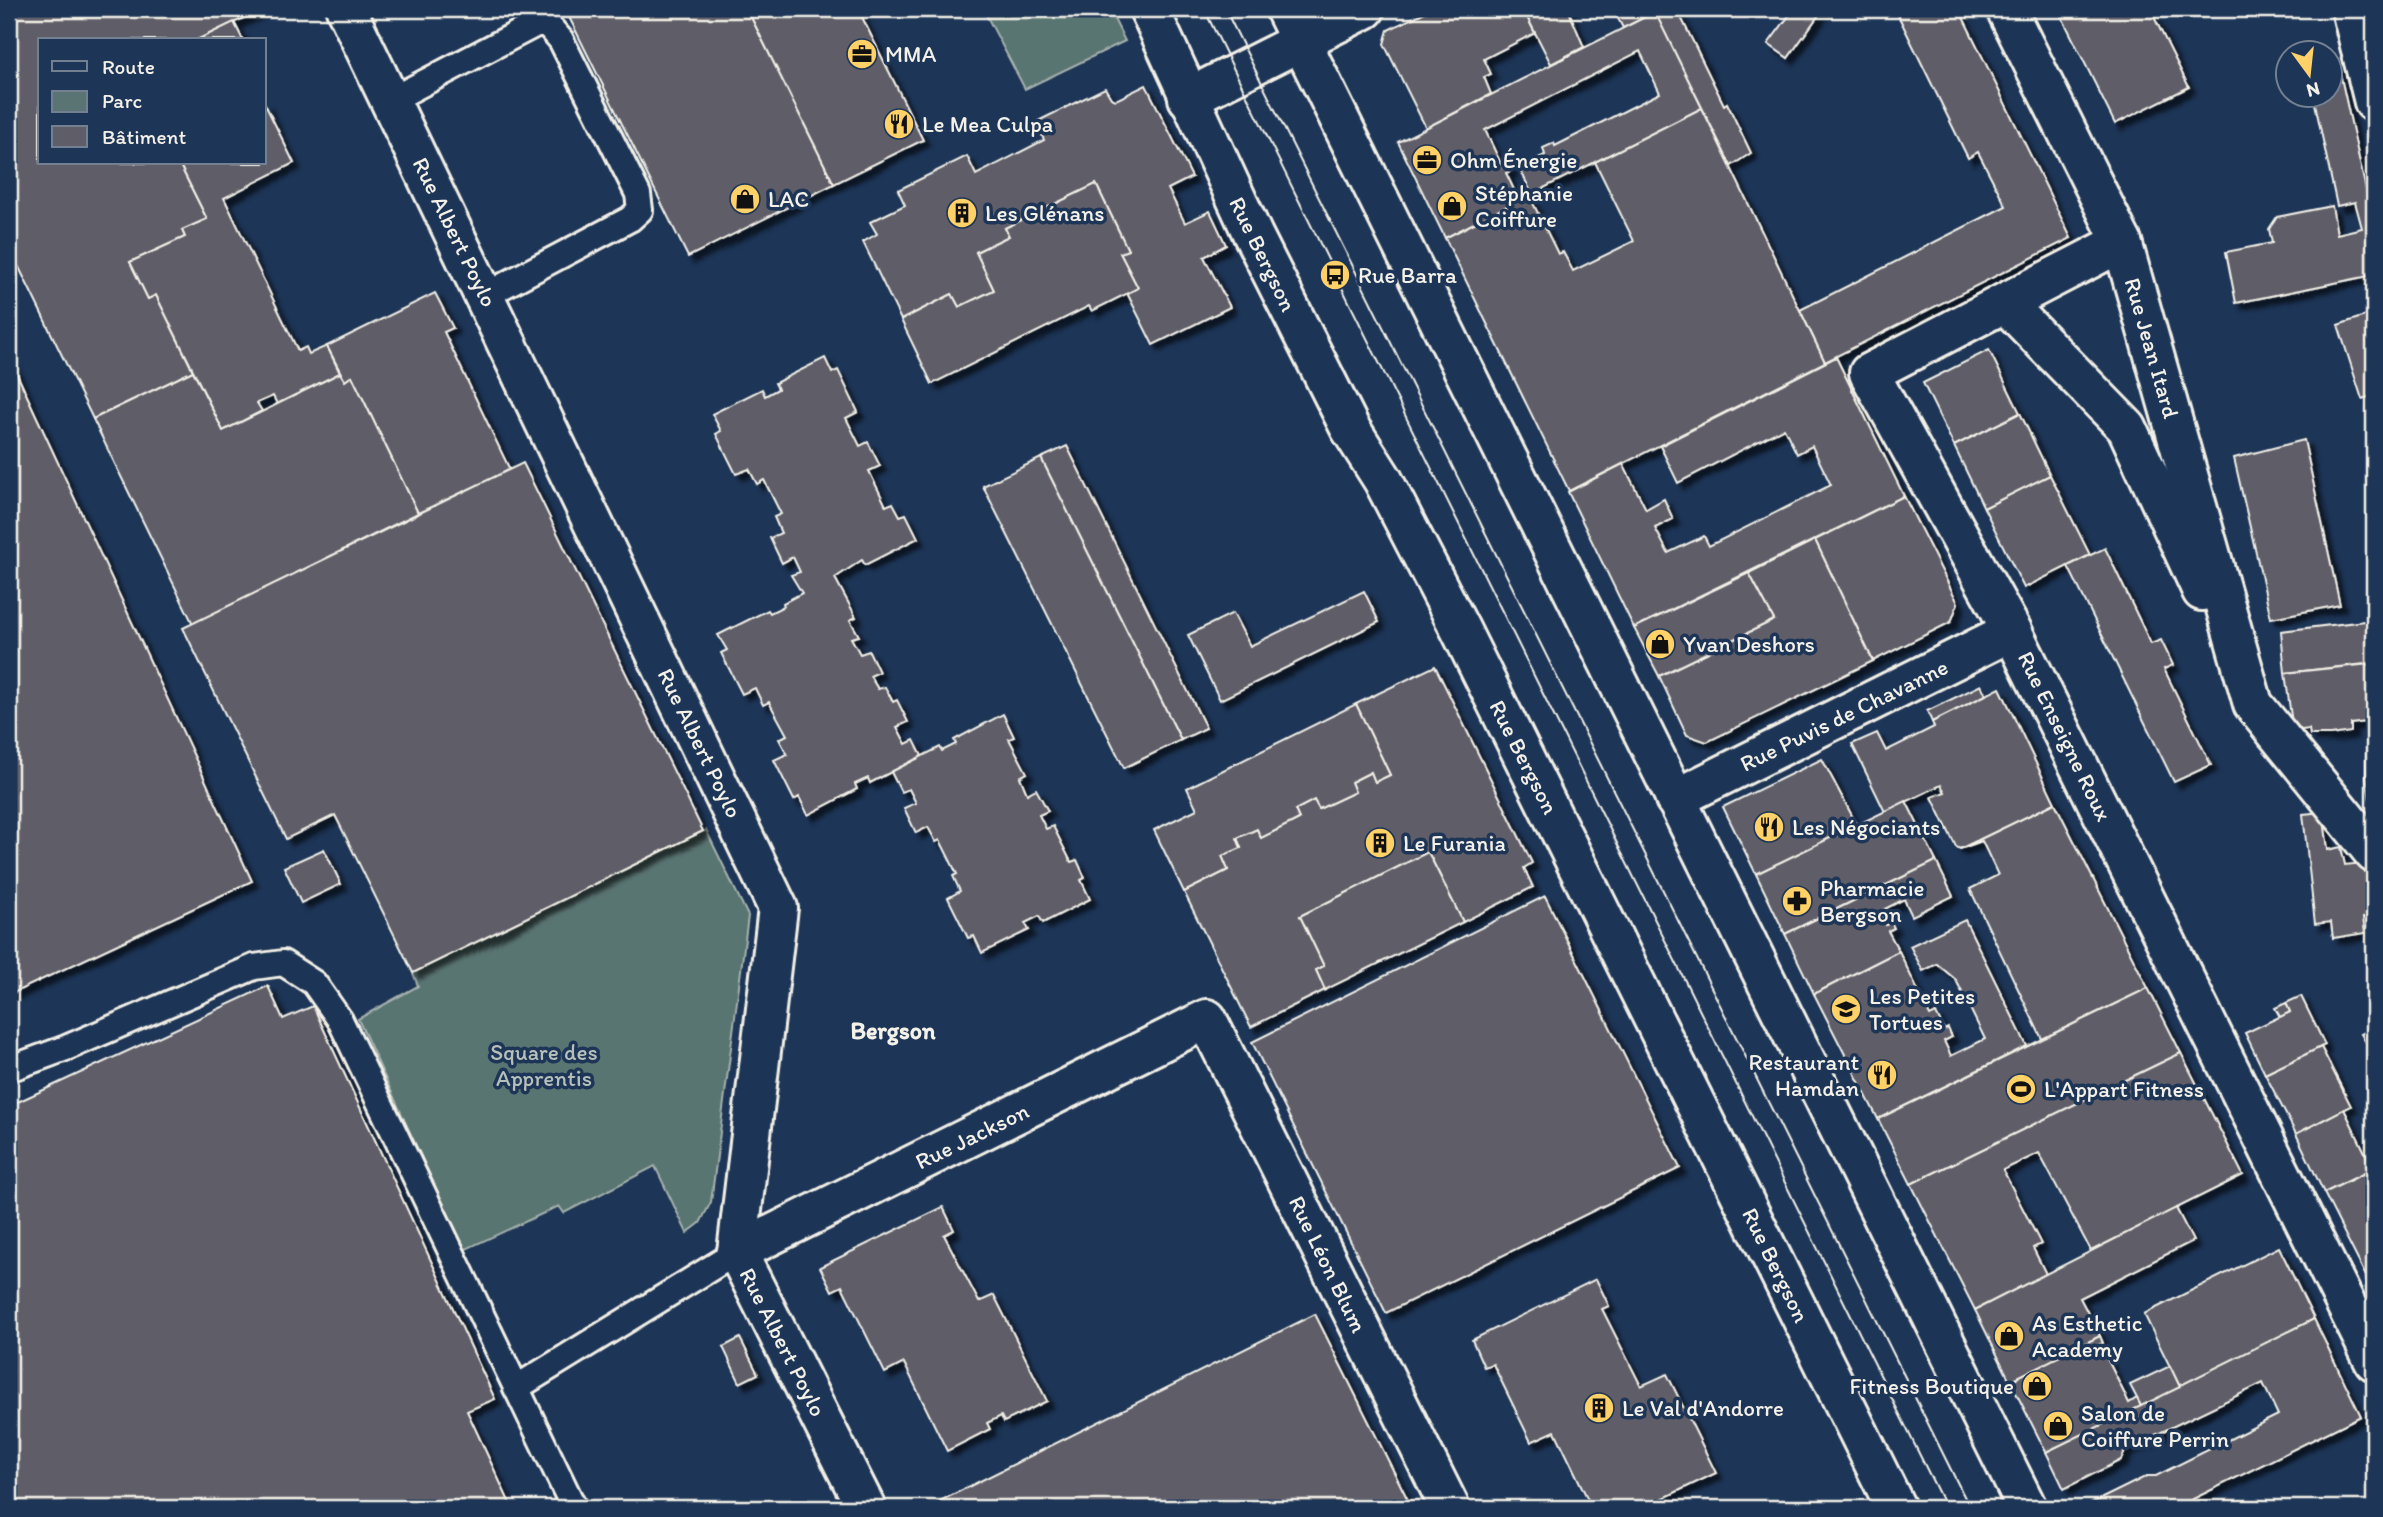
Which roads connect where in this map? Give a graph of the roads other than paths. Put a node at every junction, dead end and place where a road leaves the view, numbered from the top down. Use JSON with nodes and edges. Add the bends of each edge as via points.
{"nodes":[{"id":1,"x":346,"y":9,"type":"edge"},
{"id":2,"x":1149,"y":9,"type":"edge"},
{"id":3,"x":1365,"y":9,"type":"edge"},
{"id":4,"x":2006,"y":9,"type":"edge"},
{"id":5,"x":2351,"y":9,"type":"edge"},
{"id":6,"x":1293,"y":25,"type":"edge"},
{"id":7,"x":1188,"y":98,"type":"junction"},
{"id":8,"x":391,"y":100,"type":"junction"},
{"id":9,"x":2374,"y":102,"type":"edge"},
{"id":10,"x":2122,"y":242,"type":"junction"},
{"id":11,"x":486,"y":295,"type":"junction"},
{"id":12,"x":2004,"y":303,"type":"junction"},
{"id":13,"x":2012,"y":631,"type":"junction"},
{"id":14,"x":2253,"y":704,"type":"junction"},
{"id":15,"x":1675,"y":799,"type":"junction"},
{"id":16,"x":2374,"y":853,"type":"edge"},
{"id":17,"x":1207,"y":1019,"type":"joint"},
{"id":18,"x":9,"y":1069,"type":"edge"},
{"id":19,"x":737,"y":1252,"type":"junction"},
{"id":20,"x":2374,"y":1361,"type":"edge"},
{"id":21,"x":516,"y":1388,"type":"junction"},
{"id":22,"x":574,"y":1508,"type":"edge"},
{"id":23,"x":866,"y":1508,"type":"edge"},
{"id":24,"x":1450,"y":1508,"type":"edge"},
{"id":25,"x":1896,"y":1508,"type":"edge"},
{"id":26,"x":2027,"y":1508,"type":"edge"}],
"edges":[{"from":1,"to":8,"type":"street","name":"Rue Albert Poylo"},
{"from":2,"to":7,"type":"street","name":"Rue Bergson"},
{"from":3,"to":6,"type":"street"},
{"from":4,"to":10,"type":"street","name":"Rue Jean Itard"},
{"from":5,"to":9,"type":"street"},
{"from":6,"to":7,"type":"street"},
{"from":6,"to":15,"type":"street"},
{"from":7,"to":25,"type":"street","name":"Rue Bergson","via":[[1350,428],[1383,480],[1460,629]]},
{"from":8,"to":11,"type":"street","name":"Rue Albert Poylo"},
{"from":8,"to":11,"type":"lane","via":[[536,24],[547,24],[561,40],[638,194],[640,209],[631,219]]},
{"from":10,"to":12,"type":"street","name":"Rue Enseigne Roux"},
{"from":10,"to":14,"type":"street","name":"Rue Jean Itard"},
{"from":11,"to":19,"type":"street","name":"Rue Albert Poylo","via":[[778,908]]},
{"from":12,"to":13,"type":"street","name":"Rue Enseigne Roux","via":[[1869,373]]},
{"from":12,"to":14,"type":"street","name":"Rue Jean Itard","via":[[2127,428]]},
{"from":13,"to":15,"type":"street","name":"Rue Puvis de Chavanne"},
{"from":13,"to":20,"type":"street","name":"Rue Enseigne Roux"},
{"from":14,"to":16,"type":"street","name":"Rue Jean Itard"},
{"from":15,"to":26,"type":"street"},
{"from":17,"to":19,"type":"street","name":"Rue Jackson"},
{"from":17,"to":24,"type":"street","name":"Rue Léon Blum"},
{"from":18,"to":21,"type":"lane","via":[[254,967],[283,963],[314,982],[340,1020]]},
{"from":19,"to":21,"type":"lane"},
{"from":19,"to":23,"type":"street","name":"Rue Albert Poylo"},
{"from":21,"to":22,"type":"lane"}]}
